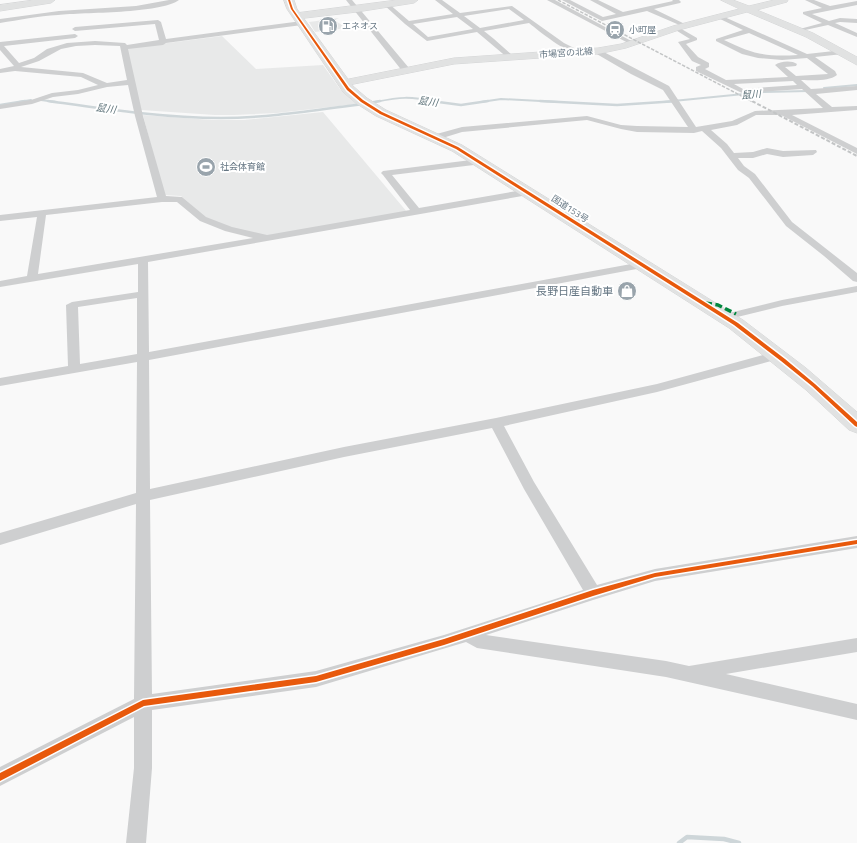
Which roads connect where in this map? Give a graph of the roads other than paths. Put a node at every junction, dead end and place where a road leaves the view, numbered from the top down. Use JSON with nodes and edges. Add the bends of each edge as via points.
{"nodes":[{"id":1,"x":50,"y":0,"type":"edge"},
{"id":2,"x":176,"y":0,"type":"edge"},
{"id":3,"x":289,"y":0,"type":"edge"},
{"id":4,"x":349,"y":0,"type":"edge"},
{"id":5,"x":414,"y":0,"type":"edge"},
{"id":6,"x":438,"y":0,"type":"edge"},
{"id":7,"x":550,"y":0,"type":"edge"},
{"id":8,"x":565,"y":0,"type":"edge"},
{"id":9,"x":612,"y":0,"type":"edge"},
{"id":10,"x":676,"y":0,"type":"edge"},
{"id":11,"x":725,"y":0,"type":"edge"},
{"id":12,"x":784,"y":0,"type":"edge"},
{"id":13,"x":808,"y":0,"type":"edge"},
{"id":14,"x":596,"y":1,"type":"edge"},
{"id":15,"x":386,"y":4,"type":"junction"},
{"id":16,"x":857,"y":4,"type":"edge"},
{"id":17,"x":0,"y":8,"type":"edge"},
{"id":18,"x":828,"y":8,"type":"junction"},
{"id":19,"x":357,"y":9,"type":"junction"},
{"id":20,"x":648,"y":9,"type":"junction"},
{"id":21,"x":748,"y":10,"type":"junction"},
{"id":22,"x":76,"y":12,"type":"junction"},
{"id":23,"x":458,"y":15,"type":"junction"},
{"id":24,"x":623,"y":15,"type":"junction"},
{"id":25,"x":720,"y":17,"type":"junction"},
{"id":26,"x":300,"y":19,"type":"junction"},
{"id":27,"x":0,"y":21,"type":"edge"},
{"id":28,"x":857,"y":21,"type":"edge"},
{"id":29,"x":530,"y":22,"type":"junction"},
{"id":30,"x":407,"y":23,"type":"junction"},
{"id":31,"x":830,"y":23,"type":"junction"},
{"id":32,"x":681,"y":27,"type":"junction"},
{"id":33,"x":479,"y":30,"type":"junction"},
{"id":34,"x":750,"y":30,"type":"junction"},
{"id":35,"x":798,"y":31,"type":"junction"},
{"id":36,"x":75,"y":33,"type":"junction"},
{"id":37,"x":857,"y":35,"type":"edge"},
{"id":38,"x":707,"y":39,"type":"junction"},
{"id":39,"x":164,"y":43,"type":"junction"},
{"id":40,"x":632,"y":43,"type":"junction"},
{"id":41,"x":81,"y":44,"type":"junction"},
{"id":42,"x":0,"y":45,"type":"edge"},
{"id":43,"x":124,"y":47,"type":"junction"},
{"id":44,"x":598,"y":51,"type":"junction"},
{"id":45,"x":578,"y":52,"type":"junction"},
{"id":46,"x":843,"y":52,"type":"junction"},
{"id":47,"x":806,"y":56,"type":"junction"},
{"id":48,"x":509,"y":57,"type":"junction"},
{"id":49,"x":857,"y":62,"type":"edge"},
{"id":50,"x":817,"y":63,"type":"junction"},
{"id":51,"x":16,"y":67,"type":"junction"},
{"id":52,"x":406,"y":70,"type":"junction"},
{"id":53,"x":0,"y":71,"type":"edge"},
{"id":54,"x":793,"y":78,"type":"junction"},
{"id":55,"x":131,"y":82,"type":"junction"},
{"id":56,"x":725,"y":82,"type":"junction"},
{"id":57,"x":344,"y":83,"type":"junction"},
{"id":58,"x":107,"y":85,"type":"junction"},
{"id":59,"x":857,"y":88,"type":"edge"},
{"id":60,"x":806,"y":89,"type":"junction"},
{"id":61,"x":0,"y":107,"type":"edge"},
{"id":62,"x":857,"y":108,"type":"edge"},
{"id":63,"x":830,"y":110,"type":"junction"},
{"id":64,"x":782,"y":113,"type":"junction"},
{"id":65,"x":705,"y":129,"type":"junction"},
{"id":66,"x":694,"y":130,"type":"junction"},
{"id":67,"x":436,"y":137,"type":"junction"},
{"id":68,"x":857,"y":151,"type":"edge"},
{"id":69,"x":813,"y":152,"type":"dead end"},
{"id":70,"x":732,"y":156,"type":"junction"},
{"id":71,"x":479,"y":162,"type":"junction"},
{"id":72,"x":528,"y":192,"type":"junction"},
{"id":73,"x":162,"y":199,"type":"junction"},
{"id":74,"x":417,"y":212,"type":"junction"},
{"id":75,"x":42,"y":213,"type":"junction"},
{"id":76,"x":0,"y":218,"type":"edge"},
{"id":77,"x":269,"y":238,"type":"junction"},
{"id":78,"x":143,"y":260,"type":"junction"},
{"id":79,"x":642,"y":265,"type":"junction"},
{"id":80,"x":32,"y":278,"type":"junction"},
{"id":81,"x":857,"y":279,"type":"edge"},
{"id":82,"x":0,"y":284,"type":"edge"},
{"id":83,"x":857,"y":289,"type":"edge"},
{"id":84,"x":143,"y":294,"type":"junction"},
{"id":85,"x":725,"y":317,"type":"junction"},
{"id":86,"x":778,"y":355,"type":"junction"},
{"id":87,"x":143,"y":357,"type":"junction"},
{"id":88,"x":74,"y":368,"type":"junction"},
{"id":89,"x":0,"y":382,"type":"edge"},
{"id":90,"x":496,"y":423,"type":"junction"},
{"id":91,"x":857,"y":425,"type":"edge"},
{"id":92,"x":143,"y":496,"type":"junction"},
{"id":93,"x":0,"y":539,"type":"edge"},
{"id":94,"x":857,"y":542,"type":"edge"},
{"id":95,"x":593,"y":593,"type":"junction"},
{"id":96,"x":468,"y":634,"type":"junction"},
{"id":97,"x":857,"y":645,"type":"edge"},
{"id":98,"x":686,"y":674,"type":"junction"},
{"id":99,"x":143,"y":703,"type":"junction"},
{"id":100,"x":857,"y":712,"type":"edge"},
{"id":101,"x":0,"y":777,"type":"edge"},
{"id":102,"x":136,"y":843,"type":"edge"}],
"edges":[{"from":1,"to":17,"type":"street"},
{"from":2,"to":22,"type":"street","via":[[144,8]]},
{"from":3,"to":26,"type":"highway","name":"国道153号"},
{"from":4,"to":19,"type":"street"},
{"from":5,"to":15,"type":"street"},
{"from":6,"to":23,"type":"street"},
{"from":7,"to":40,"type":"street"},
{"from":8,"to":24,"type":"street","via":[[602,19]]},
{"from":9,"to":14,"type":"street"},
{"from":10,"to":20,"type":"street","via":[[678,2]]},
{"from":11,"to":21,"type":"street"},
{"from":12,"to":21,"type":"street","name":"市場宮の北線"},
{"from":13,"to":18,"type":"street"},
{"from":14,"to":24,"type":"street"},
{"from":15,"to":19,"type":"street"},
{"from":15,"to":30,"type":"street"},
{"from":16,"to":18,"type":"street"},
{"from":18,"to":31,"type":"street","via":[[805,13]]},
{"from":19,"to":26,"type":"street"},
{"from":19,"to":52,"type":"street"},
{"from":20,"to":24,"type":"street"},
{"from":20,"to":32,"type":"street"},
{"from":21,"to":25,"type":"street","name":"市場宮の北線"},
{"from":21,"to":35,"type":"street"},
{"from":22,"to":27,"type":"street"},
{"from":22,"to":36,"type":"street"},
{"from":23,"to":29,"type":"street","via":[[510,7]]},
{"from":23,"to":30,"type":"street"},
{"from":23,"to":33,"type":"street"},
{"from":25,"to":32,"type":"street","name":"市場宮の北線"},
{"from":25,"to":34,"type":"street"},
{"from":26,"to":39,"type":"street"},
{"from":26,"to":57,"type":"highway","name":"国道153号"},
{"from":28,"to":31,"type":"street","via":[[840,20]]},
{"from":29,"to":33,"type":"street"},
{"from":29,"to":45,"type":"street"},
{"from":30,"to":33,"type":"street","via":[[427,40]]},
{"from":31,"to":35,"type":"street"},
{"from":31,"to":37,"type":"street"},
{"from":32,"to":38,"type":"street"},
{"from":32,"to":40,"type":"street","name":"市場宮の北線"},
{"from":33,"to":48,"type":"street"},
{"from":34,"to":38,"type":"street"},
{"from":34,"to":47,"type":"street"},
{"from":35,"to":46,"type":"street"},
{"from":36,"to":39,"type":"street","via":[[158,22]]},
{"from":36,"to":41,"type":"street"},
{"from":36,"to":42,"type":"street"},
{"from":38,"to":47,"type":"street","via":[[749,54],[772,58]]},
{"from":38,"to":56,"type":"street","via":[[681,42],[695,59],[706,65],[699,69]]},
{"from":39,"to":43,"type":"street"},
{"from":40,"to":44,"type":"street","name":"市場宮の北線"},
{"from":41,"to":43,"type":"street","via":[[98,42],[123,44]]},
{"from":41,"to":51,"type":"street","via":[[48,51],[40,58]]},
{"from":42,"to":51,"type":"street"},
{"from":43,"to":55,"type":"street"},
{"from":44,"to":45,"type":"street","name":"市場宮の北線"},
{"from":44,"to":66,"type":"street","via":[[666,88]]},
{"from":45,"to":48,"type":"street","name":"市場宮の北線"},
{"from":46,"to":47,"type":"street"},
{"from":46,"to":49,"type":"street"},
{"from":47,"to":50,"type":"street"},
{"from":48,"to":52,"type":"street","name":"市場宮の北線","via":[[454,61]]},
{"from":50,"to":54,"type":"street","via":[[779,65]]},
{"from":50,"to":54,"type":"street","via":[[833,75]]},
{"from":51,"to":53,"type":"street"},
{"from":51,"to":58,"type":"street","via":[[83,75]]},
{"from":52,"to":57,"type":"street","name":"市場宮の北線"},
{"from":54,"to":56,"type":"street"},
{"from":54,"to":60,"type":"street"},
{"from":55,"to":58,"type":"street"},
{"from":55,"to":73,"type":"street"},
{"from":56,"to":60,"type":"street","via":[[742,91]]},
{"from":57,"to":67,"type":"highway","name":"国道153号","via":[[366,104]]},
{"from":58,"to":61,"type":"street"},
{"from":59,"to":60,"type":"street"},
{"from":60,"to":63,"type":"street"},
{"from":62,"to":63,"type":"street"},
{"from":63,"to":64,"type":"street"},
{"from":64,"to":65,"type":"street","via":[[754,113],[734,122]]},
{"from":64,"to":68,"type":"street"},
{"from":65,"to":66,"type":"street"},
{"from":65,"to":70,"type":"street"},
{"from":66,"to":67,"type":"street","via":[[621,127],[587,118],[462,130]]},
{"from":67,"to":71,"type":"highway","name":"国道153号"},
{"from":69,"to":70,"type":"street","via":[[783,154],[768,151]]},
{"from":70,"to":81,"type":"street","via":[[741,168],[752,176],[789,224]]},
{"from":71,"to":72,"type":"highway","name":"国道153号"},
{"from":71,"to":74,"type":"street","via":[[386,173]]},
{"from":72,"to":74,"type":"street"},
{"from":72,"to":79,"type":"highway","name":"国道153号"},
{"from":73,"to":75,"type":"street"},
{"from":73,"to":77,"type":"street","via":[[179,199],[203,219],[229,229]]},
{"from":74,"to":77,"type":"street"},
{"from":75,"to":76,"type":"street"},
{"from":75,"to":80,"type":"street"},
{"from":77,"to":78,"type":"street"},
{"from":78,"to":80,"type":"street"},
{"from":78,"to":84,"type":"street"},
{"from":79,"to":85,"type":"highway","name":"国道153号"},
{"from":79,"to":87,"type":"street"},
{"from":80,"to":82,"type":"street"},
{"from":83,"to":85,"type":"street"},
{"from":84,"to":87,"type":"street"},
{"from":84,"to":88,"type":"street","via":[[72,305]]},
{"from":85,"to":86,"type":"highway","name":"国道153号"},
{"from":86,"to":90,"type":"street","via":[[657,388]]},
{"from":86,"to":91,"type":"highway","name":"国道153号"},
{"from":87,"to":88,"type":"street"},
{"from":87,"to":92,"type":"street"},
{"from":88,"to":89,"type":"street"},
{"from":90,"to":92,"type":"street","via":[[344,452]]},
{"from":90,"to":95,"type":"street","via":[[529,485]]},
{"from":92,"to":93,"type":"street"},
{"from":92,"to":99,"type":"street"},
{"from":94,"to":95,"type":"street","via":[[655,575]]},
{"from":95,"to":96,"type":"street"},
{"from":96,"to":98,"type":"street","via":[[477,641]]},
{"from":96,"to":99,"type":"street","via":[[316,679]]},
{"from":97,"to":98,"type":"street"},
{"from":98,"to":100,"type":"street"},
{"from":99,"to":101,"type":"street"},
{"from":99,"to":102,"type":"street","via":[[143,768]]}]}
